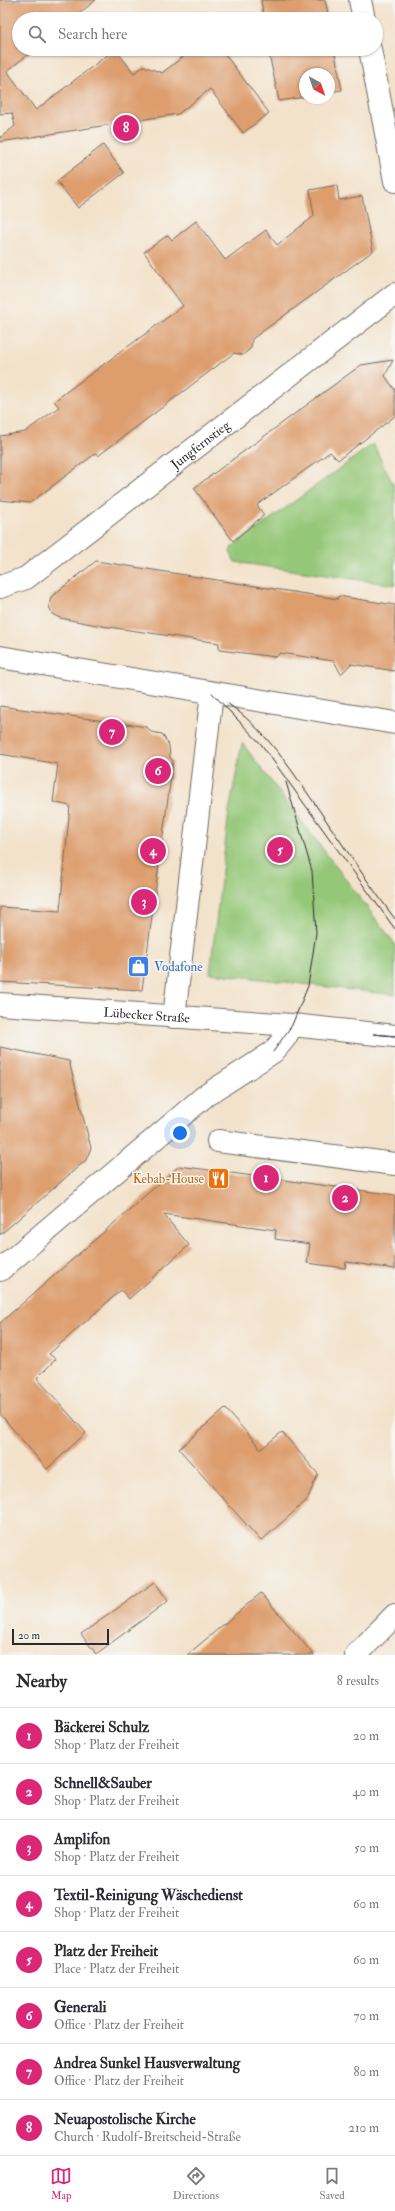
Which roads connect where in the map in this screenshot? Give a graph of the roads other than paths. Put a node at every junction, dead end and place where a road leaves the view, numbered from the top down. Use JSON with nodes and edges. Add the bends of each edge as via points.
{"nodes":[{"id":1,"x":360,"y":0,"type":"edge"},
{"id":2,"x":363,"y":12,"type":"edge"},
{"id":3,"x":371,"y":56,"type":"edge"},
{"id":4,"x":395,"y":181,"type":"edge"},
{"id":5,"x":395,"y":294,"type":"edge"},
{"id":6,"x":0,"y":587,"type":"edge"},
{"id":7,"x":0,"y":657,"type":"edge"},
{"id":8,"x":212,"y":693,"type":"junction"},
{"id":9,"x":395,"y":723,"type":"edge"},
{"id":10,"x":0,"y":1004,"type":"edge"},
{"id":11,"x":174,"y":1017,"type":"junction"},
{"id":12,"x":292,"y":1025,"type":"junction"},
{"id":13,"x":395,"y":1036,"type":"edge"},
{"id":14,"x":218,"y":1141,"type":"dead end"},
{"id":15,"x":395,"y":1164,"type":"edge"},
{"id":16,"x":0,"y":1270,"type":"edge"},
{"id":17,"x":395,"y":1615,"type":"edge"},
{"id":18,"x":361,"y":1653,"type":"edge"}],
"edges":[{"from":1,"to":2,"type":"street"},
{"from":3,"to":4,"type":"street"},
{"from":5,"to":6,"type":"street","name":"Jungfernstieg","via":[[26,578]]},
{"from":7,"to":8,"type":"street"},
{"from":8,"to":9,"type":"street"},
{"from":8,"to":11,"type":"street"},
{"from":10,"to":11,"type":"street","name":"Lübecker Straße"},
{"from":11,"to":12,"type":"street","name":"Lübecker Straße"},
{"from":12,"to":13,"type":"street","name":"Lübecker Straße"},
{"from":12,"to":16,"type":"street","via":[[273,1052],[205,1096]]},
{"from":14,"to":15,"type":"street"},
{"from":17,"to":18,"type":"street"}]}
